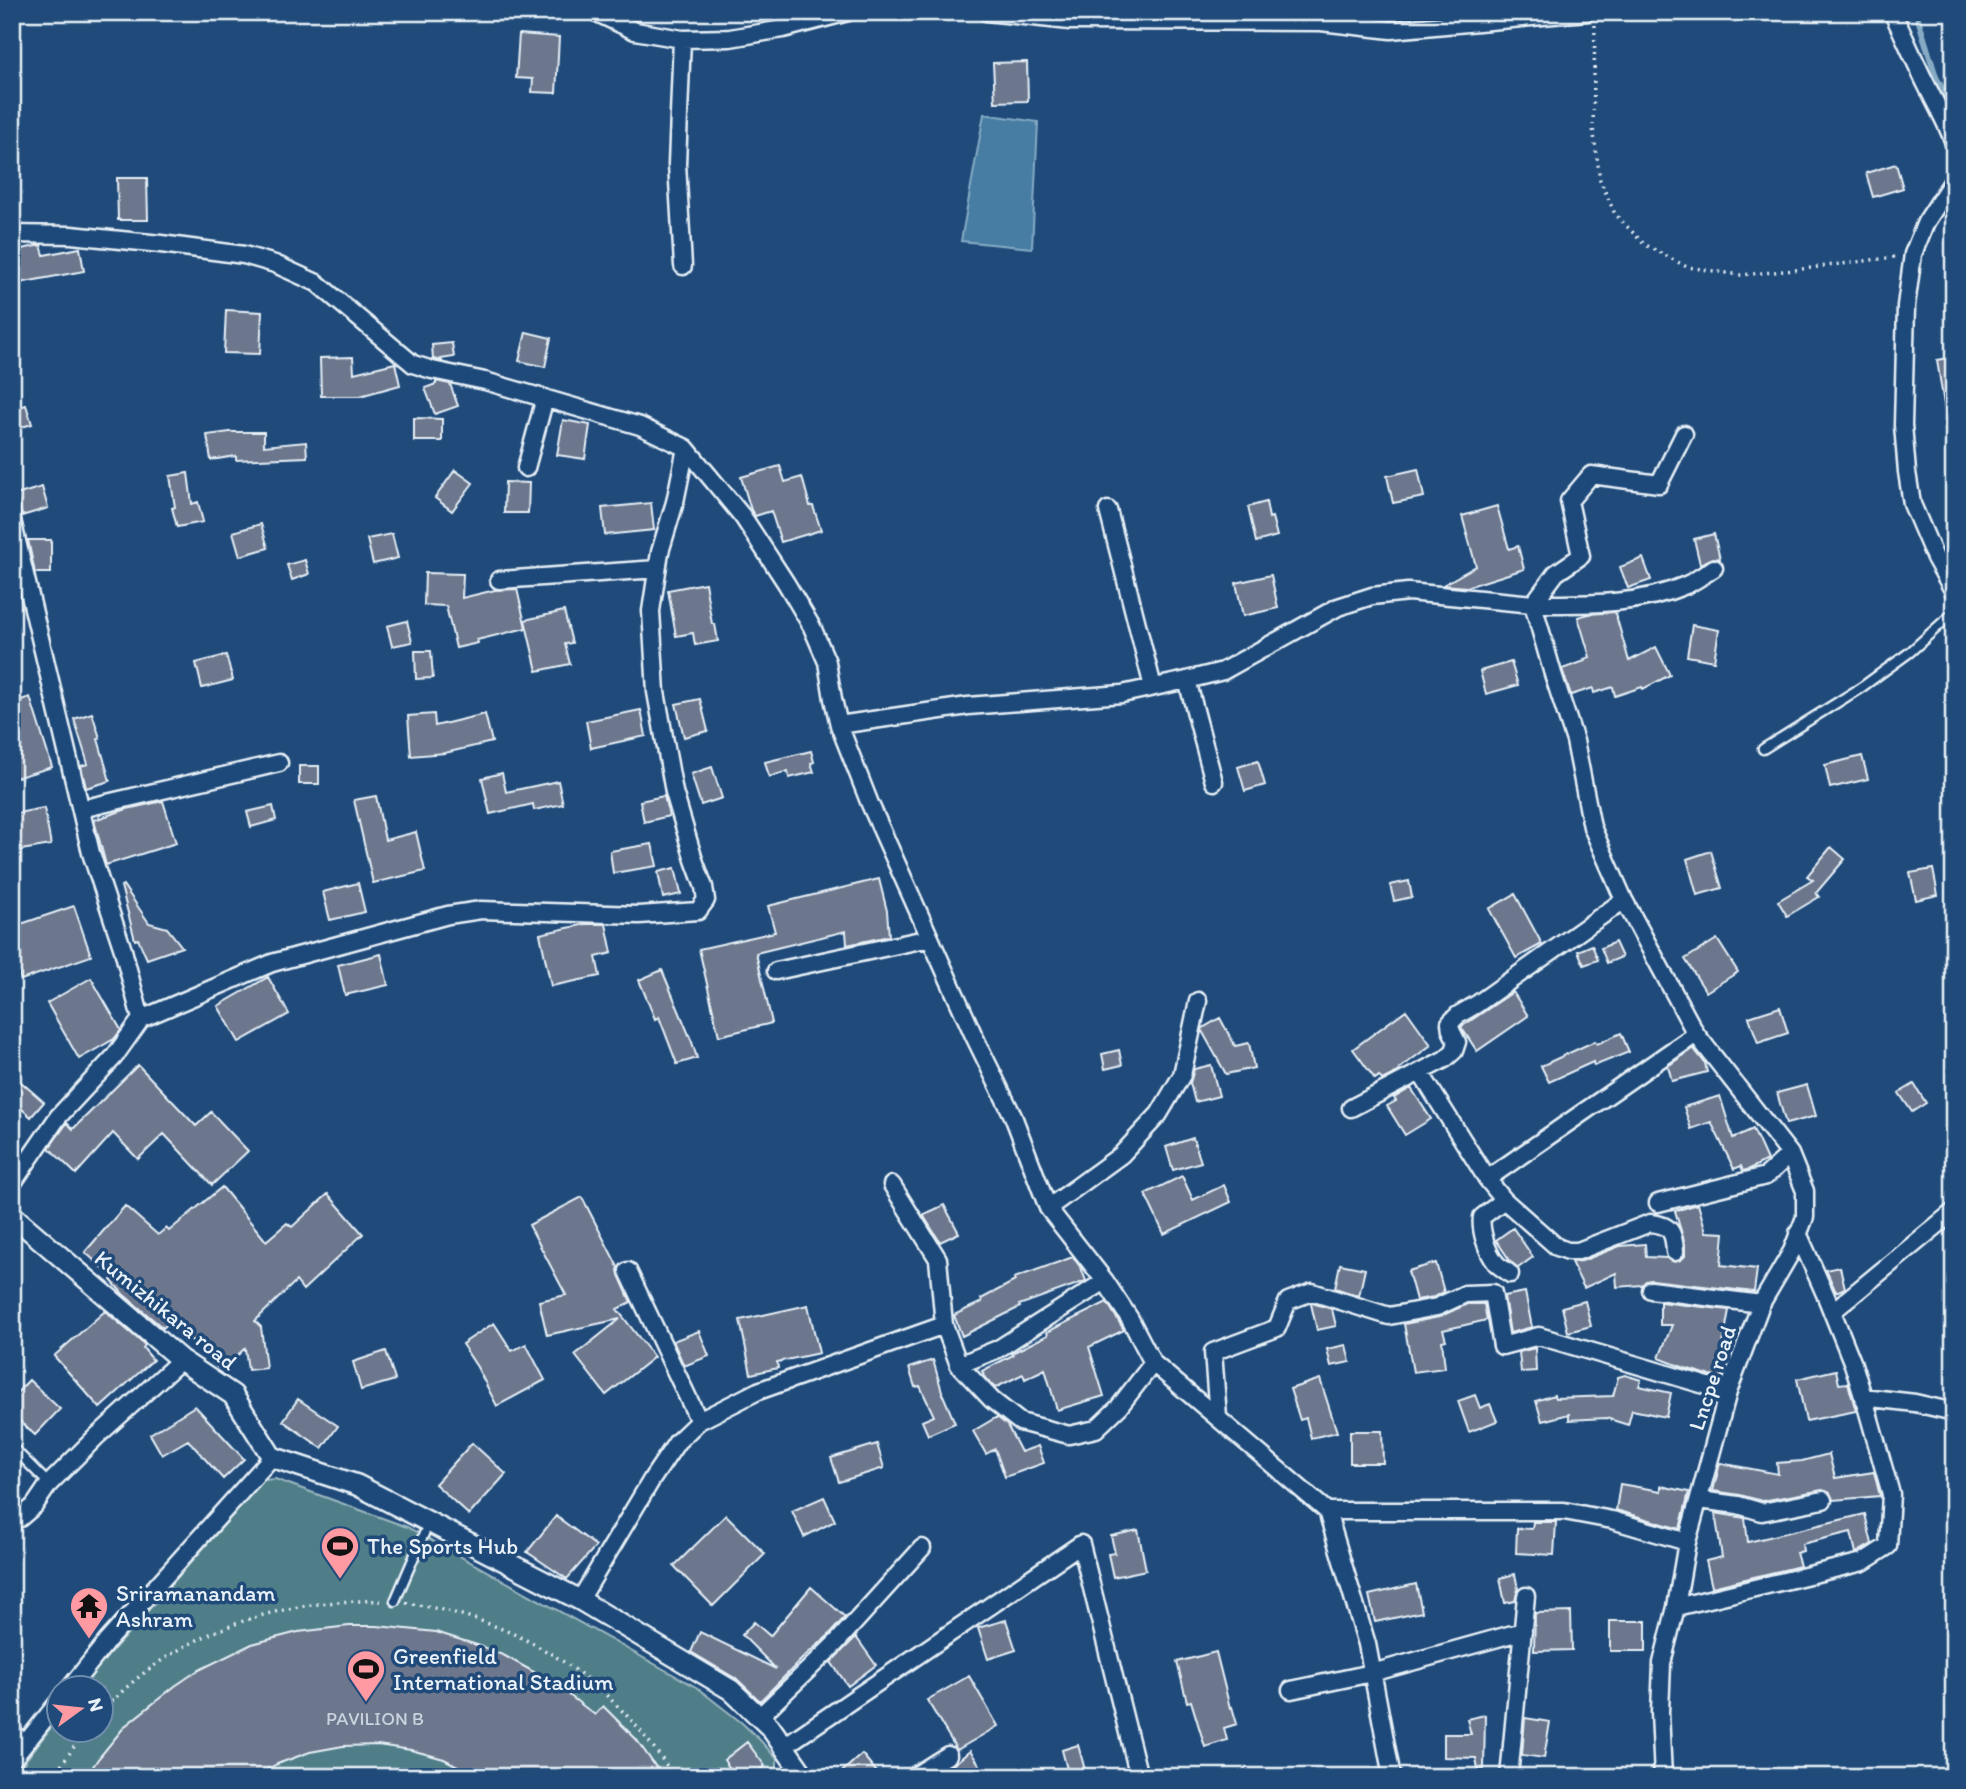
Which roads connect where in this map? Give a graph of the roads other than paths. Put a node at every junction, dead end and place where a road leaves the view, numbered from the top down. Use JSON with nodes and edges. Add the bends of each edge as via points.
{"nodes":[{"id":1,"x":595,"y":12,"type":"edge"},
{"id":2,"x":848,"y":12,"type":"edge"},
{"id":3,"x":986,"y":12,"type":"edge"},
{"id":4,"x":1389,"y":12,"type":"edge"},
{"id":5,"x":1892,"y":12,"type":"edge"},
{"id":6,"x":1039,"y":15,"type":"edge"},
{"id":7,"x":1139,"y":17,"type":"edge"},
{"id":8,"x":1320,"y":17,"type":"edge"},
{"id":9,"x":1591,"y":19,"type":"edge"},
{"id":10,"x":1391,"y":30,"type":"junction"},
{"id":11,"x":682,"y":39,"type":"junction"},
{"id":12,"x":1954,"y":144,"type":"edge"},
{"id":13,"x":1954,"y":179,"type":"edge"},
{"id":14,"x":12,"y":234,"type":"edge"},
{"id":15,"x":683,"y":266,"type":"dead end"},
{"id":16,"x":545,"y":398,"type":"junction"},
{"id":17,"x":1684,"y":434,"type":"dead end"},
{"id":18,"x":686,"y":448,"type":"junction"},
{"id":19,"x":526,"y":468,"type":"dead end"},
{"id":20,"x":1108,"y":510,"type":"dead end"},
{"id":21,"x":12,"y":520,"type":"edge"},
{"id":22,"x":1714,"y":568,"type":"dead end"},
{"id":23,"x":657,"y":569,"type":"junction"},
{"id":24,"x":499,"y":580,"type":"dead end"},
{"id":25,"x":20,"y":592,"type":"edge"},
{"id":26,"x":1954,"y":592,"type":"edge"},
{"id":27,"x":1533,"y":604,"type":"junction"},
{"id":28,"x":1954,"y":612,"type":"edge"},
{"id":29,"x":1186,"y":680,"type":"junction"},
{"id":30,"x":1153,"y":687,"type":"junction"},
{"id":31,"x":839,"y":725,"type":"junction"},
{"id":32,"x":1763,"y":749,"type":"dead end"},
{"id":33,"x":279,"y":763,"type":"dead end"},
{"id":34,"x":1214,"y":782,"type":"dead end"},
{"id":35,"x":81,"y":809,"type":"junction"},
{"id":36,"x":1624,"y":900,"type":"junction"},
{"id":37,"x":930,"y":938,"type":"junction"},
{"id":38,"x":776,"y":971,"type":"dead end"},
{"id":39,"x":1198,"y":1001,"type":"dead end"},
{"id":40,"x":141,"y":1019,"type":"junction"},
{"id":41,"x":1696,"y":1034,"type":"junction"},
{"id":42,"x":1420,"y":1072,"type":"junction"},
{"id":43,"x":1351,"y":1108,"type":"dead end"},
{"id":44,"x":1790,"y":1154,"type":"junction"},
{"id":45,"x":1487,"y":1178,"type":"junction"},
{"id":46,"x":12,"y":1184,"type":"edge"},
{"id":47,"x":892,"y":1185,"type":"dead end"},
{"id":48,"x":1504,"y":1200,"type":"junction"},
{"id":49,"x":1658,"y":1203,"type":"dead end"},
{"id":50,"x":1048,"y":1208,"type":"junction"},
{"id":51,"x":1954,"y":1213,"type":"edge"},
{"id":52,"x":12,"y":1215,"type":"edge"},
{"id":53,"x":1798,"y":1233,"type":"junction"},
{"id":54,"x":1675,"y":1252,"type":"dead end"},
{"id":55,"x":628,"y":1271,"type":"dead end"},
{"id":56,"x":1510,"y":1274,"type":"dead end"},
{"id":57,"x":1105,"y":1281,"type":"junction"},
{"id":58,"x":1651,"y":1290,"type":"dead end"},
{"id":59,"x":1760,"y":1304,"type":"junction"},
{"id":60,"x":1832,"y":1312,"type":"junction"},
{"id":61,"x":943,"y":1325,"type":"junction"},
{"id":62,"x":181,"y":1360,"type":"junction"},
{"id":63,"x":1153,"y":1363,"type":"junction"},
{"id":64,"x":959,"y":1365,"type":"junction"},
{"id":65,"x":1728,"y":1392,"type":"junction"},
{"id":66,"x":1863,"y":1396,"type":"junction"},
{"id":67,"x":1954,"y":1412,"type":"edge"},
{"id":68,"x":1218,"y":1417,"type":"junction"},
{"id":69,"x":699,"y":1421,"type":"junction"},
{"id":70,"x":12,"y":1447,"type":"edge"},
{"id":71,"x":272,"y":1457,"type":"junction"},
{"id":72,"x":49,"y":1484,"type":"junction"},
{"id":73,"x":1699,"y":1500,"type":"junction"},
{"id":74,"x":1822,"y":1500,"type":"dead end"},
{"id":75,"x":1327,"y":1511,"type":"junction"},
{"id":76,"x":12,"y":1521,"type":"edge"},
{"id":77,"x":429,"y":1522,"type":"junction"},
{"id":78,"x":1687,"y":1542,"type":"junction"},
{"id":79,"x":922,"y":1548,"type":"dead end"},
{"id":80,"x":1526,"y":1596,"type":"dead end"},
{"id":81,"x":580,"y":1600,"type":"junction"},
{"id":82,"x":395,"y":1601,"type":"road end"},
{"id":83,"x":1676,"y":1607,"type":"junction"},
{"id":84,"x":1523,"y":1631,"type":"junction"},
{"id":85,"x":1373,"y":1673,"type":"junction"},
{"id":86,"x":81,"y":1674,"type":"edge"},
{"id":87,"x":1291,"y":1690,"type":"dead end"},
{"id":88,"x":759,"y":1717,"type":"junction"},
{"id":89,"x":46,"y":1718,"type":"edge"},
{"id":90,"x":12,"y":1731,"type":"edge"},
{"id":91,"x":24,"y":1745,"type":"junction"},
{"id":92,"x":783,"y":1746,"type":"junction"},
{"id":93,"x":948,"y":1755,"type":"dead end"},
{"id":94,"x":12,"y":1760,"type":"edge"},
{"id":95,"x":805,"y":1777,"type":"edge"},
{"id":96,"x":914,"y":1777,"type":"edge"},
{"id":97,"x":1139,"y":1777,"type":"edge"},
{"id":98,"x":1392,"y":1777,"type":"edge"},
{"id":99,"x":1509,"y":1777,"type":"edge"},
{"id":100,"x":1663,"y":1777,"type":"edge"}],
"edges":[{"from":1,"to":11,"type":"street","via":[[635,31]]},
{"from":2,"to":11,"type":"street","via":[[730,38]]},
{"from":3,"to":6,"type":"street"},
{"from":4,"to":10,"type":"street"},
{"from":5,"to":12,"type":"street"},
{"from":6,"to":7,"type":"street","via":[[1070,21]]},
{"from":7,"to":8,"type":"street"},
{"from":8,"to":10,"type":"street"},
{"from":9,"to":10,"type":"street"},
{"from":11,"to":15,"type":"street","via":[[677,164]]},
{"from":13,"to":26,"type":"street","via":[[1926,222],[1913,254],[1906,306],[1903,425],[1912,504]]},
{"from":14,"to":16,"type":"street","via":[[161,244],[244,255],[275,264],[317,283],[413,364]]},
{"from":16,"to":18,"type":"street","via":[[640,426]]},
{"from":16,"to":19,"type":"street"},
{"from":17,"to":27,"type":"street","via":[[1659,484],[1591,475],[1569,501],[1581,556],[1556,573]]},
{"from":18,"to":23,"type":"street"},
{"from":18,"to":31,"type":"street","via":[[743,517],[812,627],[827,662]]},
{"from":20,"to":30,"type":"street"},
{"from":21,"to":25,"type":"street"},
{"from":22,"to":27,"type":"street","via":[[1688,584],[1633,600]]},
{"from":23,"to":24,"type":"street"},
{"from":23,"to":40,"type":"street","via":[[651,611],[656,692],[674,792],[704,887],[706,900],[698,911],[639,915],[481,910],[448,915],[272,963]]},
{"from":25,"to":35,"type":"street"},
{"from":27,"to":29,"type":"street","via":[[1408,592],[1372,596],[1338,607],[1223,671]]},
{"from":27,"to":36,"type":"street","name":"Lncpe road","via":[[1575,741],[1592,827]]},
{"from":28,"to":32,"type":"lane","via":[[1871,680]]},
{"from":29,"to":30,"type":"street"},
{"from":29,"to":34,"type":"street"},
{"from":30,"to":31,"type":"street"},
{"from":31,"to":37,"type":"street"},
{"from":33,"to":35,"type":"street"},
{"from":35,"to":40,"type":"street"},
{"from":36,"to":41,"type":"street","name":"Lncpe road"},
{"from":36,"to":42,"type":"street","via":[[1458,1015],[1450,1023],[1457,1042],[1454,1051]]},
{"from":37,"to":38,"type":"street"},
{"from":37,"to":50,"type":"street","via":[[1013,1116]]},
{"from":39,"to":50,"type":"street","via":[[1182,1074],[1159,1114],[1121,1155]]},
{"from":40,"to":46,"type":"street","via":[[114,1057],[58,1117]]},
{"from":41,"to":44,"type":"street","name":"Lncpe road"},
{"from":41,"to":45,"type":"street"},
{"from":42,"to":43,"type":"street"},
{"from":42,"to":45,"type":"street"},
{"from":44,"to":49,"type":"street","via":[[1766,1176]]},
{"from":44,"to":53,"type":"street","name":"Lncpe road","via":[[1805,1191],[1805,1217]]},
{"from":45,"to":48,"type":"street"},
{"from":47,"to":61,"type":"street","via":[[938,1259]]},
{"from":48,"to":54,"type":"street","via":[[1557,1247],[1568,1251],[1650,1223],[1670,1230]]},
{"from":48,"to":56,"type":"street","via":[[1482,1217],[1481,1225],[1496,1263]]},
{"from":50,"to":57,"type":"street"},
{"from":51,"to":60,"type":"street"},
{"from":52,"to":62,"type":"street","name":"Kumizhikara road"},
{"from":53,"to":59,"type":"street","name":"Lncpe road"},
{"from":53,"to":60,"type":"street"},
{"from":55,"to":69,"type":"street"},
{"from":57,"to":63,"type":"street"},
{"from":57,"to":64,"type":"street","via":[[998,1349]]},
{"from":58,"to":59,"type":"street"},
{"from":59,"to":65,"type":"street","name":"Lncpe road"},
{"from":60,"to":66,"type":"street"},
{"from":61,"to":64,"type":"street"},
{"from":61,"to":69,"type":"street","via":[[758,1391]]},
{"from":62,"to":71,"type":"street","name":"Kumizhikara road","via":[[233,1395]]},
{"from":62,"to":72,"type":"street"},
{"from":63,"to":64,"type":"street","via":[[1096,1429],[1069,1435],[1020,1422]]},
{"from":63,"to":68,"type":"street"},
{"from":65,"to":68,"type":"street","via":[[1539,1336],[1503,1346],[1493,1293],[1465,1294],[1437,1307],[1389,1316],[1312,1292],[1288,1301],[1278,1328],[1213,1352]]},
{"from":65,"to":73,"type":"street","name":"Lncpe road"},
{"from":66,"to":67,"type":"street"},
{"from":66,"to":83,"type":"street","via":[[1891,1494],[1888,1546],[1863,1562]]},
{"from":68,"to":75,"type":"street"},
{"from":69,"to":81,"type":"street","via":[[677,1442],[652,1479]]},
{"from":70,"to":72,"type":"lane"},
{"from":71,"to":77,"type":"street","via":[[357,1485]]},
{"from":71,"to":86,"type":"street"},
{"from":72,"to":76,"type":"street","via":[[34,1506]]},
{"from":73,"to":74,"type":"street","via":[[1762,1512]]},
{"from":73,"to":78,"type":"street","name":"Lncpe road"},
{"from":75,"to":78,"type":"street","via":[[1564,1511]]},
{"from":75,"to":85,"type":"street"},
{"from":77,"to":81,"type":"street"},
{"from":77,"to":82,"type":"lane"},
{"from":78,"to":83,"type":"street","name":"Lncpe road"},
{"from":79,"to":88,"type":"street","via":[[836,1643]]},
{"from":80,"to":84,"type":"street"},
{"from":81,"to":88,"type":"street","via":[[731,1690]]},
{"from":83,"to":100,"type":"street","name":"Lncpe road","via":[[1662,1664]]},
{"from":84,"to":85,"type":"street"},
{"from":84,"to":99,"type":"street"},
{"from":85,"to":87,"type":"street"},
{"from":85,"to":98,"type":"street"},
{"from":88,"to":92,"type":"street"},
{"from":89,"to":91,"type":"street"},
{"from":90,"to":91,"type":"street"},
{"from":91,"to":94,"type":"street"},
{"from":92,"to":95,"type":"street"},
{"from":92,"to":97,"type":"street","via":[[1081,1544]]},
{"from":93,"to":96,"type":"street"}]}
